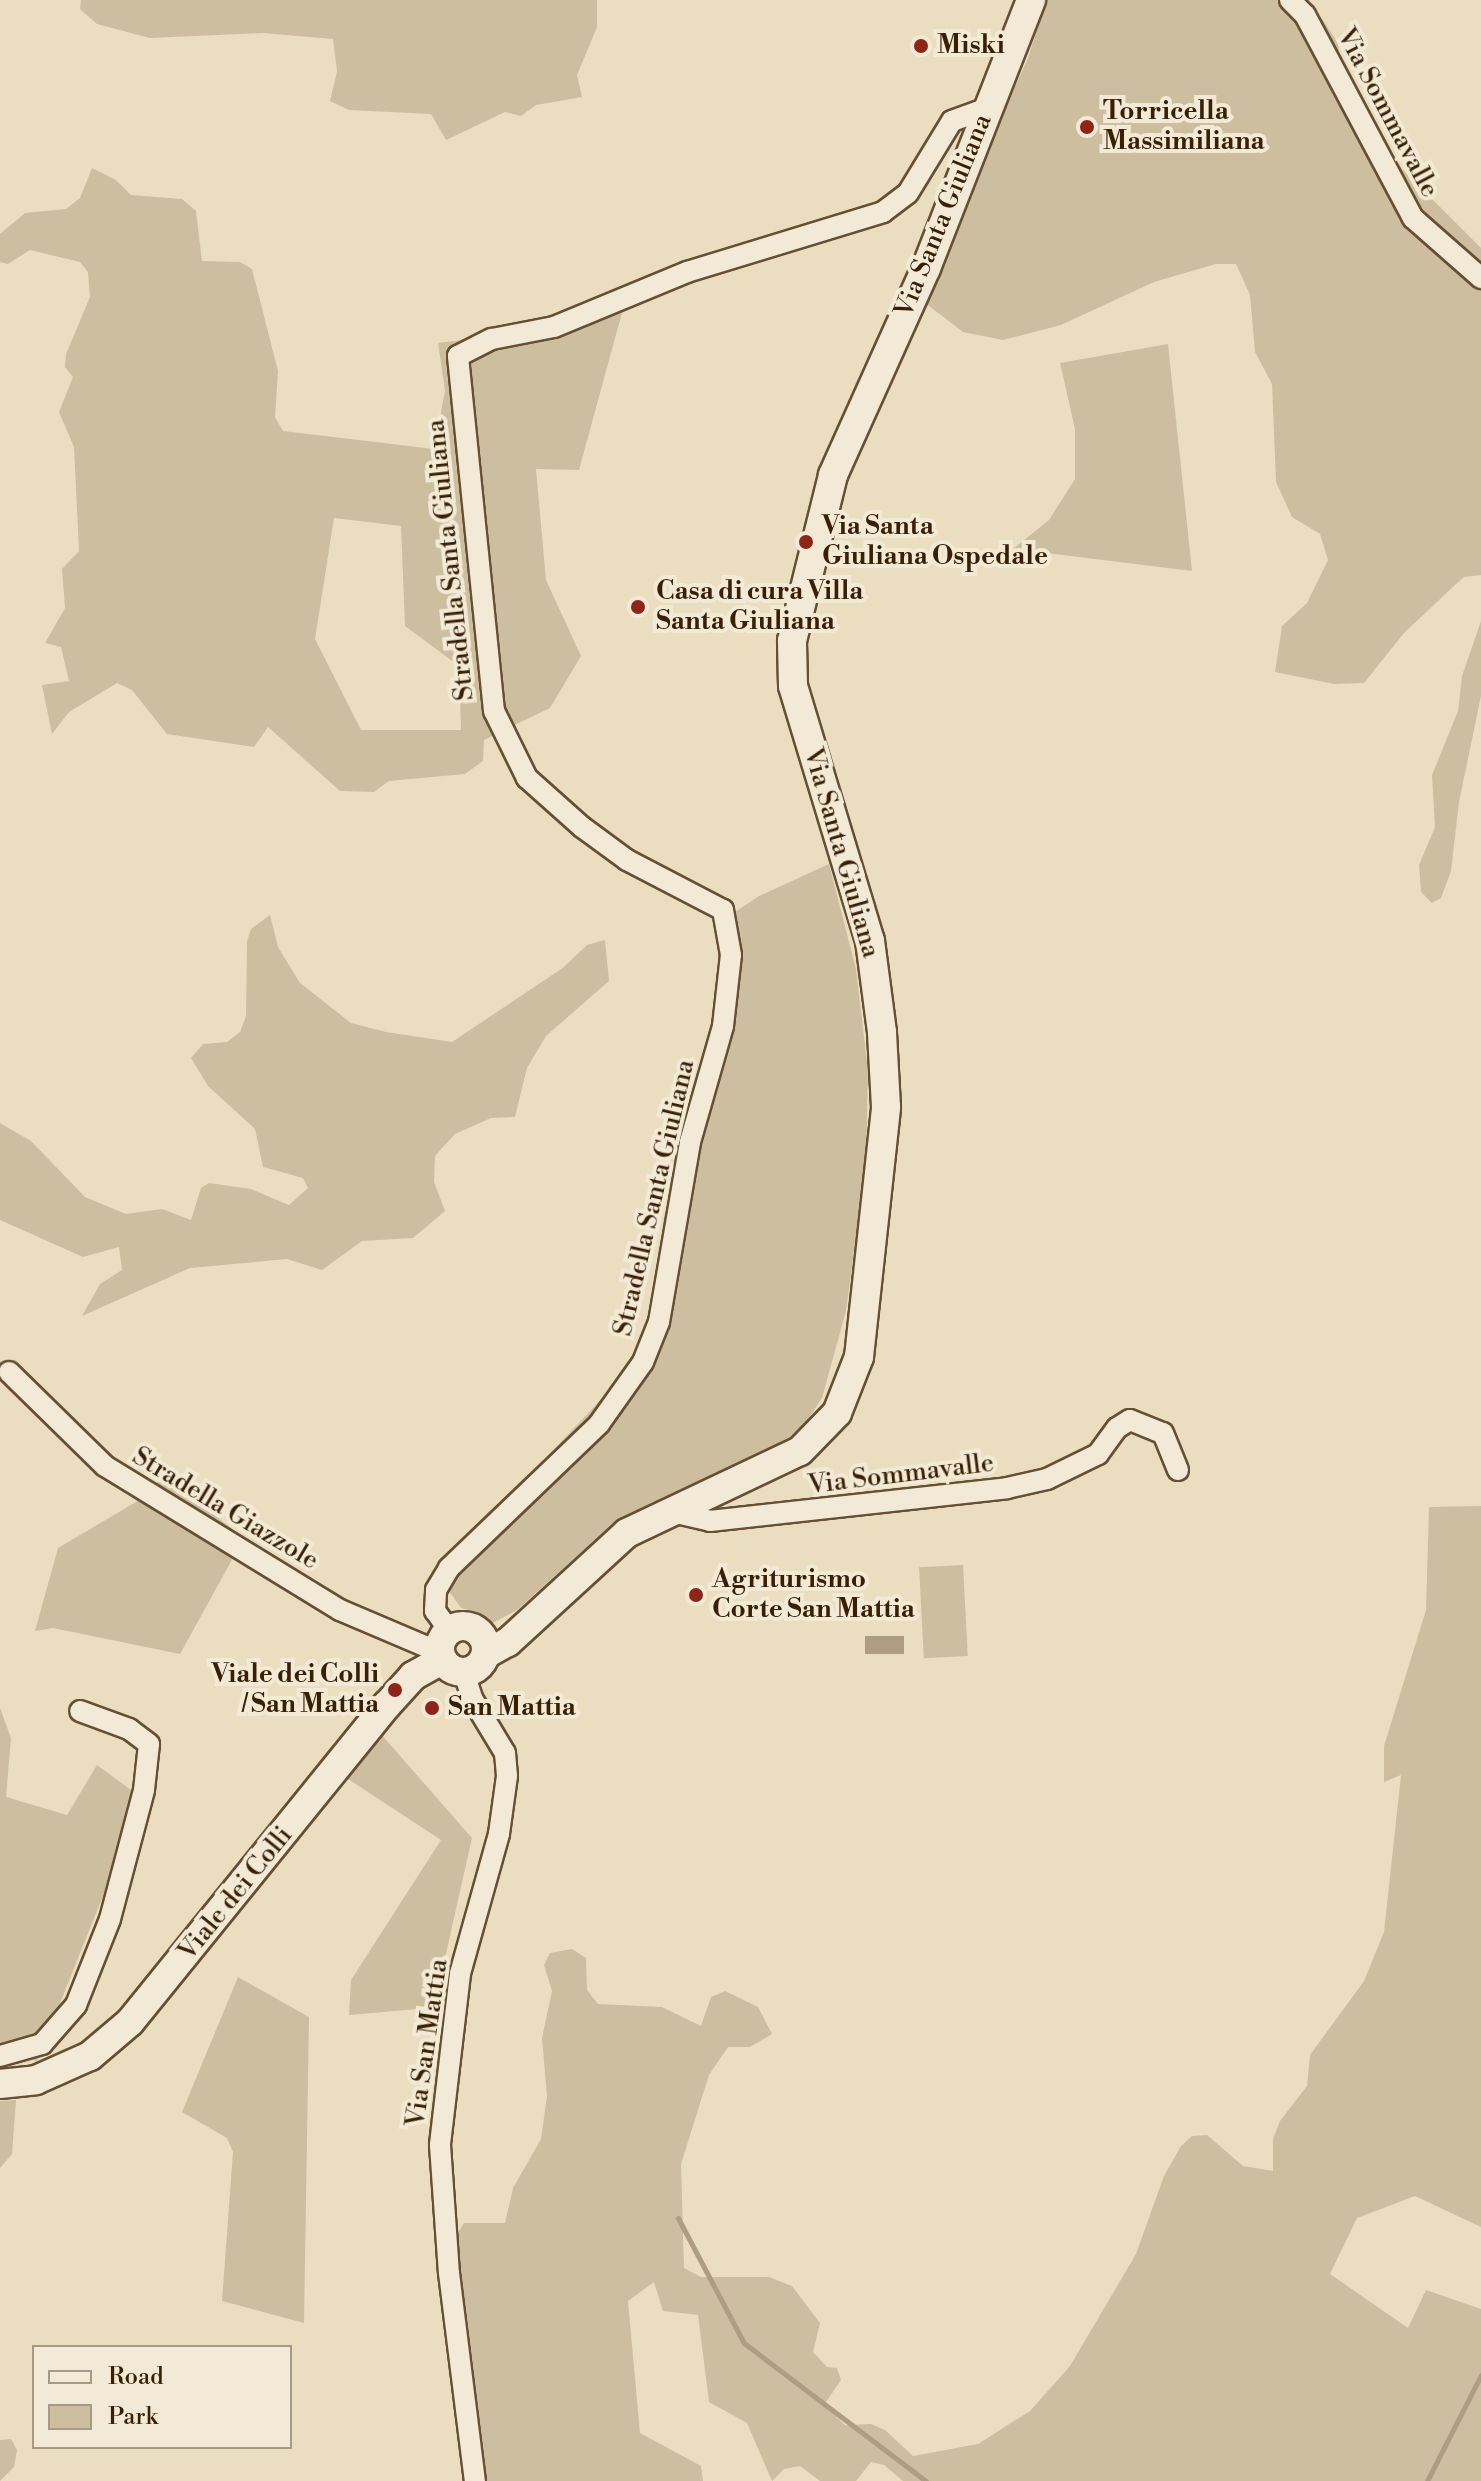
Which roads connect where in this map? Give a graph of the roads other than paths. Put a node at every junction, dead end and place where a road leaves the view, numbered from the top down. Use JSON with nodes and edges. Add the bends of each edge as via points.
{"nodes":[{"id":1,"x":1031,"y":0,"type":"edge"},
{"id":2,"x":1290,"y":0,"type":"edge"},
{"id":3,"x":988,"y":108,"type":"junction"},
{"id":4,"x":1481,"y":278,"type":"edge"},
{"id":5,"x":9,"y":1372,"type":"dead end"},
{"id":6,"x":1178,"y":1470,"type":"dead end"},
{"id":7,"x":672,"y":1512,"type":"junction"},
{"id":8,"x":449,"y":1654,"type":"junction"},
{"id":9,"x":486,"y":1654,"type":"junction"},
{"id":10,"x":80,"y":1711,"type":"dead end"},
{"id":11,"x":0,"y":2056,"type":"edge"},
{"id":12,"x":0,"y":2084,"type":"edge"},
{"id":13,"x":475,"y":2481,"type":"edge"}],
"edges":[{"from":1,"to":3,"type":"street","name":"Via Santa Giuliana"},
{"from":2,"to":4,"type":"street","name":"Via Sommavalle","via":[[1305,15],[1413,218]]},
{"from":3,"to":7,"type":"street","name":"Via Santa Giuliana","via":[[926,268],[833,475],[792,641],[793,686],[870,941],[882,1032],[886,1107],[859,1357],[837,1413],[800,1451]]},
{"from":3,"to":8,"type":"street","name":"Stradella Santa Giuliana","via":[[952,121],[908,193],[883,212],[687,272],[554,327],[492,339],[458,356],[465,458],[499,723],[527,778],[582,827],[627,860],[723,910],[731,955],[723,1026],[690,1142],[659,1322],[643,1362],[599,1424],[472,1540],[449,1568],[436,1590],[435,1611]]},
{"from":5,"to":8,"type":"street","name":"Stradella Giazzole","via":[[105,1466],[340,1610]]},
{"from":6,"to":7,"type":"street","name":"Via Sommavalle","via":[[1172,1445],[1150,1423],[1130,1420],[1098,1454],[1047,1479],[1007,1488],[710,1521]]},
{"from":7,"to":9,"type":"street","name":"Via Santa Giuliana","via":[[627,1533],[508,1642]]},
{"from":8,"to":9,"type":"street","name":"Viale dei Colli","via":[[478,1668]]},
{"from":8,"to":9,"type":"street","via":[[459,1626],[478,1631]]},
{"from":8,"to":12,"type":"street","name":"Viale dei Colli","via":[[413,1676],[387,1705],[130,2022],[90,2056],[36,2080]]},
{"from":8,"to":13,"type":"street","name":"Via San Mattia","via":[[505,1753],[507,1776],[499,1834],[460,1974],[440,2145],[449,2273]]},
{"from":10,"to":11,"type":"street","via":[[129,1729],[149,1744],[144,1790],[110,1919],[76,2005],[42,2044]]}]}
